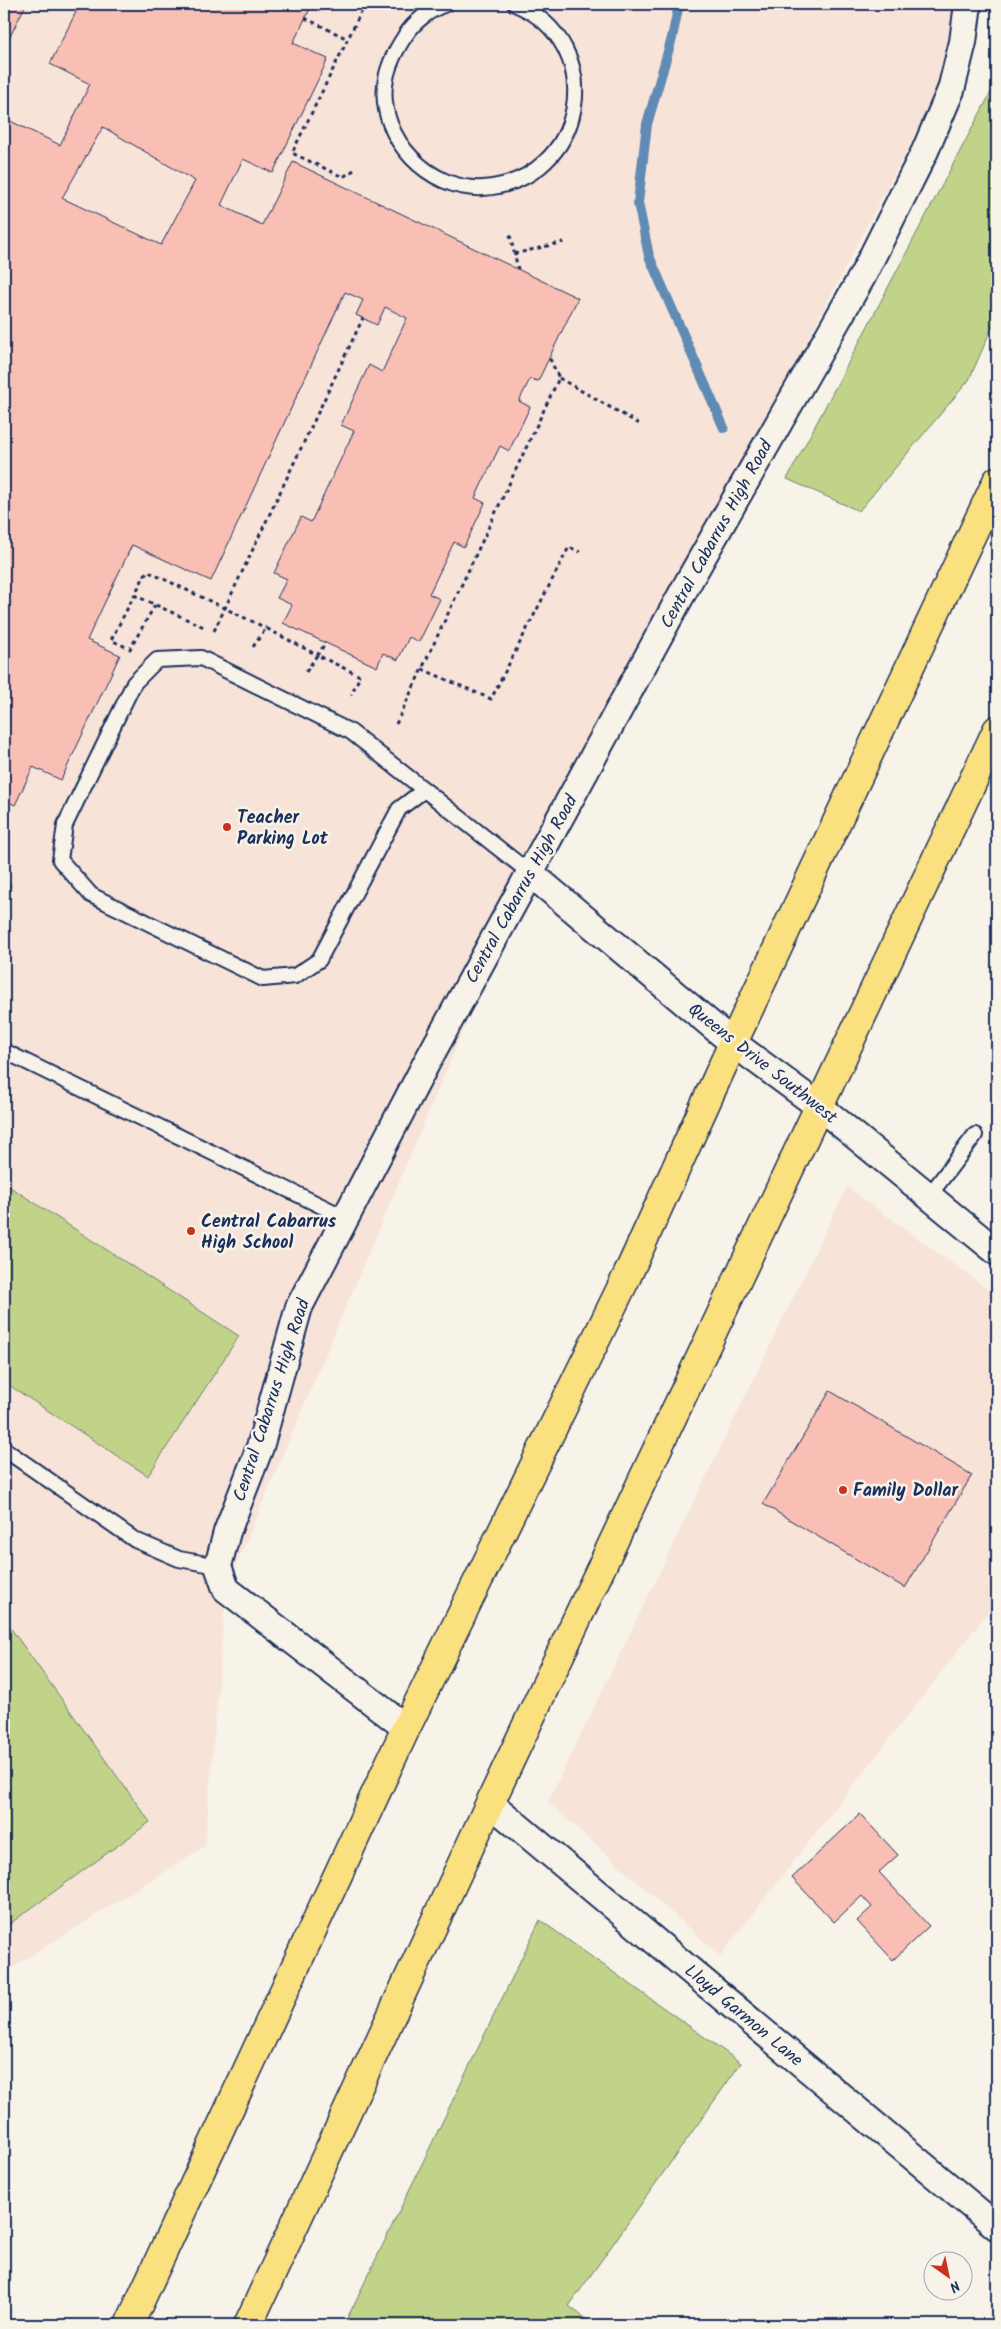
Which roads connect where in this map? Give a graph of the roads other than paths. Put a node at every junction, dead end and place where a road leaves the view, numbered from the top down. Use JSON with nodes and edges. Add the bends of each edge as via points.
{"nodes":[{"id":1,"x":446,"y":4,"type":"edge"},
{"id":2,"x":515,"y":4,"type":"edge"},
{"id":3,"x":968,"y":4,"type":"edge"},
{"id":4,"x":536,"y":8,"type":"edge"},
{"id":5,"x":997,"y":481,"type":"edge"},
{"id":6,"x":997,"y":730,"type":"edge"},
{"id":7,"x":423,"y":791,"type":"junction"},
{"id":8,"x":530,"y":872,"type":"junction"},
{"id":9,"x":733,"y":1043,"type":"junction"},
{"id":10,"x":4,"y":1050,"type":"edge"},
{"id":11,"x":820,"y":1107,"type":"junction"},
{"id":12,"x":974,"y":1135,"type":"dead end"},
{"id":13,"x":929,"y":1196,"type":"junction"},
{"id":14,"x":346,"y":1218,"type":"junction"},
{"id":15,"x":997,"y":1252,"type":"edge"},
{"id":16,"x":4,"y":1449,"type":"edge"},
{"id":17,"x":218,"y":1566,"type":"junction"},
{"id":18,"x":406,"y":1728,"type":"junction"},
{"id":19,"x":490,"y":1803,"type":"junction"},
{"id":20,"x":997,"y":2227,"type":"edge"},
{"id":21,"x":129,"y":2325,"type":"edge"},
{"id":22,"x":248,"y":2325,"type":"edge"}],
"edges":[{"from":1,"to":4,"type":"lane","via":[[438,6],[411,26],[393,54],[385,86],[388,118],[402,148],[424,170],[451,184],[482,188],[512,182],[538,168],[560,146],[573,118],[576,88],[570,58],[556,32]]},
{"from":2,"to":4,"type":"lane"},
{"from":3,"to":8,"type":"street","name":"Central Cabarrus High Road","via":[[964,42],[951,90],[921,160],[863,275],[690,579]]},
{"from":5,"to":9,"type":"highway"},
{"from":6,"to":11,"type":"highway"},
{"from":7,"to":7,"type":"lane","via":[[351,732],[202,658],[157,660],[134,683],[65,826],[60,860],[91,895],[99,899],[263,978],[295,976],[320,960],[399,809]]},
{"from":7,"to":8,"type":"lane"},
{"from":8,"to":9,"type":"street","name":"Queens Drive Southwest"},
{"from":8,"to":14,"type":"street","name":"Central Cabarrus High Road"},
{"from":9,"to":11,"type":"street","name":"Queens Drive Southwest"},
{"from":9,"to":18,"type":"highway","via":[[627,1276]]},
{"from":10,"to":14,"type":"lane"},
{"from":11,"to":13,"type":"street","name":"Queens Drive Southwest"},
{"from":11,"to":19,"type":"highway"},
{"from":12,"to":13,"type":"lane"},
{"from":13,"to":15,"type":"street","name":"Queens Drive Southwest"},
{"from":14,"to":17,"type":"street","name":"Central Cabarrus High Road","via":[[299,1307],[260,1447],[227,1532]]},
{"from":16,"to":17,"type":"lane","via":[[135,1540],[179,1559]]},
{"from":17,"to":18,"type":"street","via":[[226,1589]]},
{"from":18,"to":21,"type":"highway"},
{"from":19,"to":20,"type":"street","name":"Lloyd Garmon Lane"},
{"from":19,"to":22,"type":"highway"}]}
